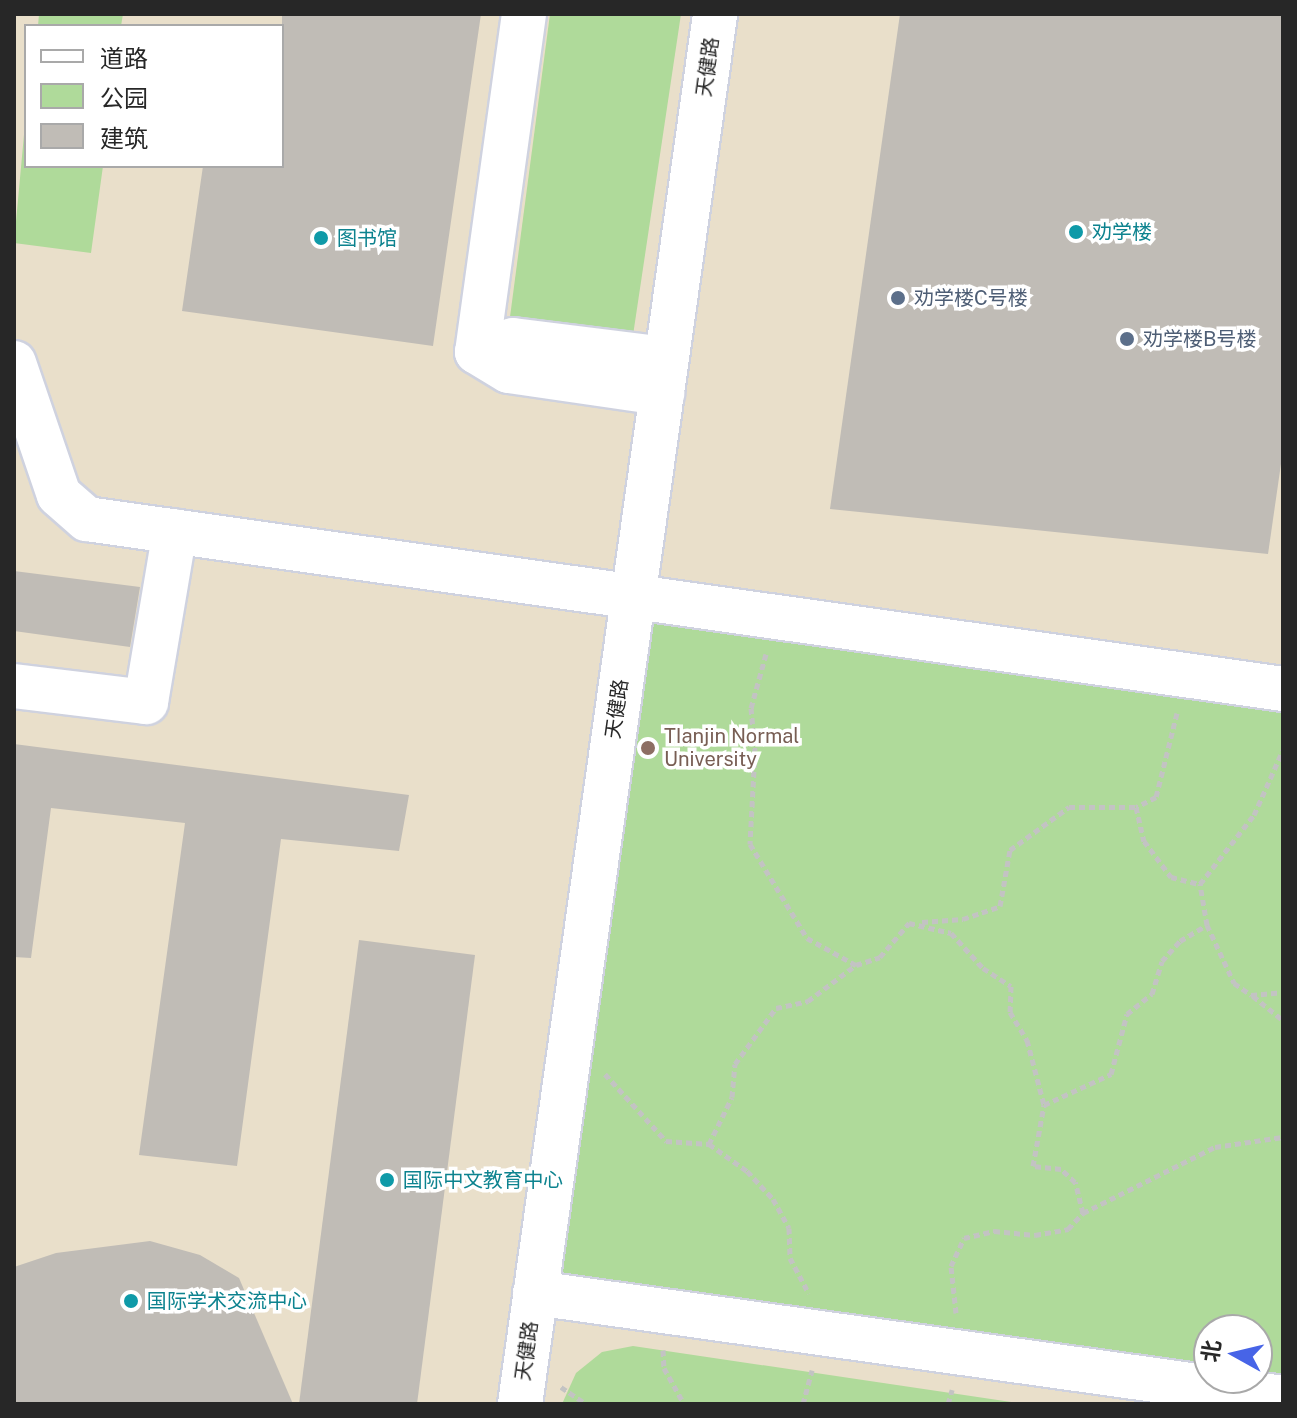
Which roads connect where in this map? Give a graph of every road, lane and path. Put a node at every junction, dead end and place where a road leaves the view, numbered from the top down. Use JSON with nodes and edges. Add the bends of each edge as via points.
{"nodes":[{"id":1,"x":524,"y":14,"type":"edge"},
{"id":2,"x":715,"y":14,"type":"edge"},
{"id":3,"x":14,"y":363,"type":"edge"},
{"id":4,"x":664,"y":376,"type":"junction"},
{"id":5,"x":175,"y":531,"type":"junction"},
{"id":6,"x":633,"y":598,"type":"junction"},
{"id":7,"x":776,"y":618,"type":"junction"},
{"id":8,"x":1184,"y":675,"type":"junction"},
{"id":9,"x":14,"y":686,"type":"edge"},
{"id":10,"x":1283,"y":689,"type":"edge"},
{"id":11,"x":1283,"y":750,"type":"edge"},
{"id":12,"x":1136,"y":807,"type":"junction"},
{"id":13,"x":1200,"y":884,"type":"junction"},
{"id":14,"x":909,"y":923,"type":"junction"},
{"id":15,"x":1207,"y":925,"type":"junction"},
{"id":16,"x":856,"y":965,"type":"junction"},
{"id":17,"x":1283,"y":992,"type":"edge"},
{"id":18,"x":1251,"y":995,"type":"junction"},
{"id":19,"x":1283,"y":1020,"type":"edge"},
{"id":20,"x":570,"y":1046,"type":"junction"},
{"id":21,"x":1044,"y":1105,"type":"junction"},
{"id":22,"x":1283,"y":1137,"type":"edge"},
{"id":23,"x":709,"y":1144,"type":"junction"},
{"id":24,"x":1083,"y":1213,"type":"junction"},
{"id":25,"x":535,"y":1293,"type":"junction"},
{"id":26,"x":666,"y":1311,"type":"junction"},
{"id":27,"x":816,"y":1332,"type":"junction"},
{"id":28,"x":961,"y":1352,"type":"junction"},
{"id":29,"x":1283,"y":1398,"type":"edge"},
{"id":30,"x":520,"y":1404,"type":"edge"},
{"id":31,"x":684,"y":1404,"type":"edge"}],
"edges":[{"from":1,"to":4,"type":"street","via":[[477,352],[509,371]]},
{"from":2,"to":4,"type":"street","name":"天健路"},
{"from":3,"to":5,"type":"street","via":[[59,495],[87,519]]},
{"from":4,"to":6,"type":"street","name":"天健路"},
{"from":5,"to":6,"type":"street"},
{"from":5,"to":9,"type":"street","via":[[146,702]]},
{"from":6,"to":7,"type":"street"},
{"from":6,"to":20,"type":"street","name":"天健路"},
{"from":7,"to":8,"type":"street"},
{"from":7,"to":16,"type":"path","via":[[751,708],[755,751],[750,844],[807,938]]},
{"from":8,"to":10,"type":"street"},
{"from":8,"to":12,"type":"path","via":[[1166,771],[1156,797]]},
{"from":11,"to":13,"type":"path","via":[[1254,815]]},
{"from":12,"to":13,"type":"path","via":[[1144,841],[1171,877]]},
{"from":12,"to":14,"type":"path","via":[[1069,807],[1010,850],[1000,906],[963,919]]},
{"from":13,"to":15,"type":"path"},
{"from":14,"to":16,"type":"path","via":[[880,957]]},
{"from":14,"to":21,"type":"path","via":[[951,933],[983,968],[1011,986],[1010,1012],[1027,1040]]},
{"from":15,"to":18,"type":"path","via":[[1234,983]]},
{"from":15,"to":21,"type":"path","via":[[1180,941],[1162,961],[1152,994],[1127,1014],[1111,1074]]},
{"from":16,"to":23,"type":"path","via":[[808,1001],[776,1008],[735,1064],[732,1097]]},
{"from":17,"to":18,"type":"path"},
{"from":18,"to":19,"type":"path"},
{"from":20,"to":23,"type":"path","via":[[615,1082],[666,1141]]},
{"from":20,"to":25,"type":"street","name":"天健路"},
{"from":21,"to":24,"type":"path","via":[[1033,1166],[1061,1169],[1075,1182]]},
{"from":22,"to":24,"type":"path","via":[[1215,1147]]},
{"from":23,"to":27,"type":"path","via":[[747,1171],[773,1199],[789,1228],[790,1258],[808,1289]]},
{"from":24,"to":28,"type":"path","via":[[1068,1229],[1035,1235],[994,1231],[964,1238],[951,1266]]},
{"from":25,"to":26,"type":"street"},
{"from":25,"to":30,"type":"street","name":"天健路"},
{"from":26,"to":27,"type":"street"},
{"from":26,"to":31,"type":"path","via":[[664,1368]]},
{"from":27,"to":28,"type":"street"},
{"from":28,"to":29,"type":"street"}]}
